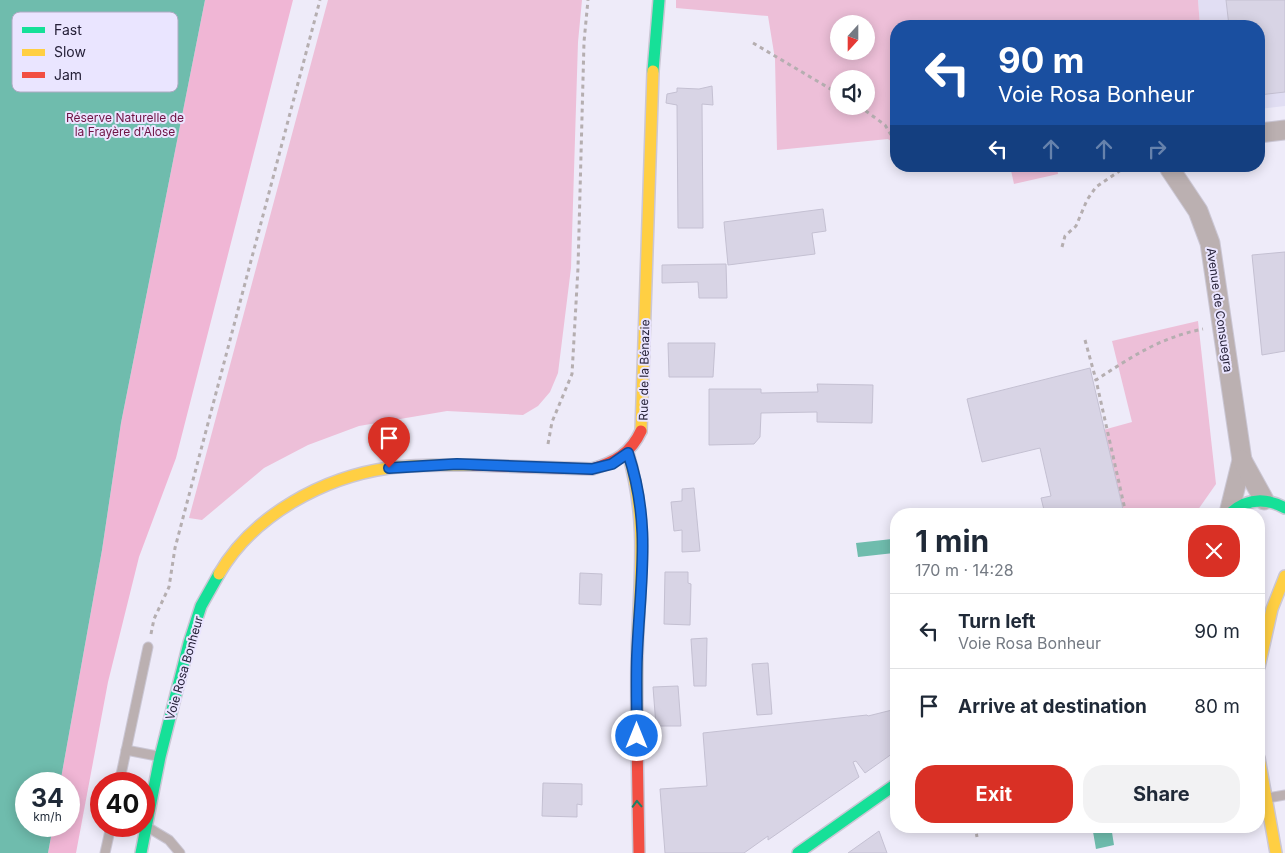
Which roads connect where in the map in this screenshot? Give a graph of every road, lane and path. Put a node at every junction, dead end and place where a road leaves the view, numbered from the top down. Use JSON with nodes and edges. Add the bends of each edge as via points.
{"nodes":[{"id":1,"x":320,"y":0,"type":"edge"},
{"id":2,"x":588,"y":0,"type":"edge"},
{"id":3,"x":659,"y":0,"type":"edge"},
{"id":4,"x":754,"y":43,"type":"dead end"},
{"id":5,"x":830,"y":89,"type":"edge"},
{"id":6,"x":871,"y":115,"type":"edge"},
{"id":7,"x":1285,"y":130,"type":"edge"},
{"id":8,"x":1265,"y":132,"type":"edge"},
{"id":9,"x":890,"y":133,"type":"edge"},
{"id":10,"x":1118,"y":172,"type":"edge"},
{"id":11,"x":1175,"y":172,"type":"edge"},
{"id":12,"x":1062,"y":247,"type":"dead end"},
{"id":13,"x":1208,"y":328,"type":"dead end"},
{"id":14,"x":1085,"y":340,"type":"dead end"},
{"id":15,"x":1096,"y":380,"type":"junction"},
{"id":16,"x":628,"y":453,"type":"junction"},
{"id":17,"x":1242,"y":460,"type":"junction"},
{"id":18,"x":544,"y":467,"type":"junction"},
{"id":19,"x":1278,"y":503,"type":"edge"},
{"id":20,"x":1125,"y":508,"type":"edge"},
{"id":21,"x":1230,"y":508,"type":"edge"},
{"id":22,"x":1236,"y":508,"type":"edge"},
{"id":23,"x":1285,"y":576,"type":"edge"},
{"id":24,"x":1269,"y":582,"type":"dead end"},
{"id":25,"x":1265,"y":603,"type":"edge"},
{"id":26,"x":1270,"y":613,"type":"junction"},
{"id":27,"x":1265,"y":645,"type":"edge"},
{"id":28,"x":148,"y":647,"type":"joint"},
{"id":29,"x":126,"y":750,"type":"junction"},
{"id":30,"x":160,"y":757,"type":"junction"},
{"id":31,"x":122,"y":772,"type":"edge"},
{"id":32,"x":155,"y":782,"type":"edge"},
{"id":33,"x":890,"y":788,"type":"edge"},
{"id":34,"x":1265,"y":792,"type":"edge"},
{"id":35,"x":1285,"y":795,"type":"edge"},
{"id":36,"x":1266,"y":798,"type":"junction"},
{"id":37,"x":155,"y":832,"type":"edge"},
{"id":38,"x":976,"y":833,"type":"edge"},
{"id":39,"x":109,"y":837,"type":"edge"},
{"id":40,"x":144,"y":837,"type":"edge"},
{"id":41,"x":977,"y":837,"type":"dead end"},
{"id":42,"x":105,"y":853,"type":"edge"},
{"id":43,"x":141,"y":853,"type":"edge"},
{"id":44,"x":180,"y":853,"type":"edge"},
{"id":45,"x":639,"y":853,"type":"edge"},
{"id":46,"x":798,"y":853,"type":"edge"},
{"id":47,"x":1276,"y":853,"type":"edge"}],
"edges":[{"from":1,"to":28,"type":"path","via":[[175,548],[170,587],[154,619]]},
{"from":2,"to":18,"type":"path","via":[[572,374],[552,422]]},
{"from":3,"to":16,"type":"street","name":"Rue de la Bénazie","via":[[651,103],[643,427]]},
{"from":4,"to":5,"type":"path"},
{"from":6,"to":9,"type":"path"},
{"from":7,"to":8,"type":"street"},
{"from":10,"to":12,"type":"path","via":[[1096,187],[1076,226],[1065,236]]},
{"from":11,"to":17,"type":"street","name":"Avenue de Consuegra","via":[[1198,212],[1210,243]]},
{"from":13,"to":15,"type":"path","via":[[1156,342]]},
{"from":14,"to":15,"type":"path"},
{"from":15,"to":20,"type":"path"},
{"from":16,"to":18,"type":"street","name":"Voie Rosa Bonheur","via":[[612,464],[592,469]]},
{"from":45,"to":16,"type":"street","one_way":true,"via":[[637,657],[644,552],[638,483]]},
{"from":17,"to":19,"type":"street","name":"Avenue de Consuegra"},
{"from":17,"to":21,"type":"street","name":"Avenue de Consuegra"},
{"from":18,"to":30,"type":"street","name":"Voie Rosa Bonheur","via":[[457,464],[389,468],[333,482],[292,502],[247,539],[223,567],[202,606],[189,643]]},
{"from":19,"to":22,"type":"street","via":[[1245,502]]},
{"from":23,"to":24,"type":"street"},
{"from":23,"to":26,"type":"street"},
{"from":25,"to":26,"type":"street"},
{"from":26,"to":27,"type":"street"},
{"from":28,"to":29,"type":"lane"},
{"from":29,"to":30,"type":"lane"},
{"from":29,"to":31,"type":"lane"},
{"from":30,"to":32,"type":"street","name":"Voie Rosa Bonheur"},
{"from":33,"to":46,"type":"street"},
{"from":34,"to":36,"type":"street"},
{"from":35,"to":36,"type":"lane"},
{"from":36,"to":47,"type":"street"},
{"from":37,"to":44,"type":"lane"},
{"from":38,"to":41,"type":"path"},
{"from":39,"to":42,"type":"lane"},
{"from":40,"to":43,"type":"street","name":"Voie Rosa Bonheur"}]}
